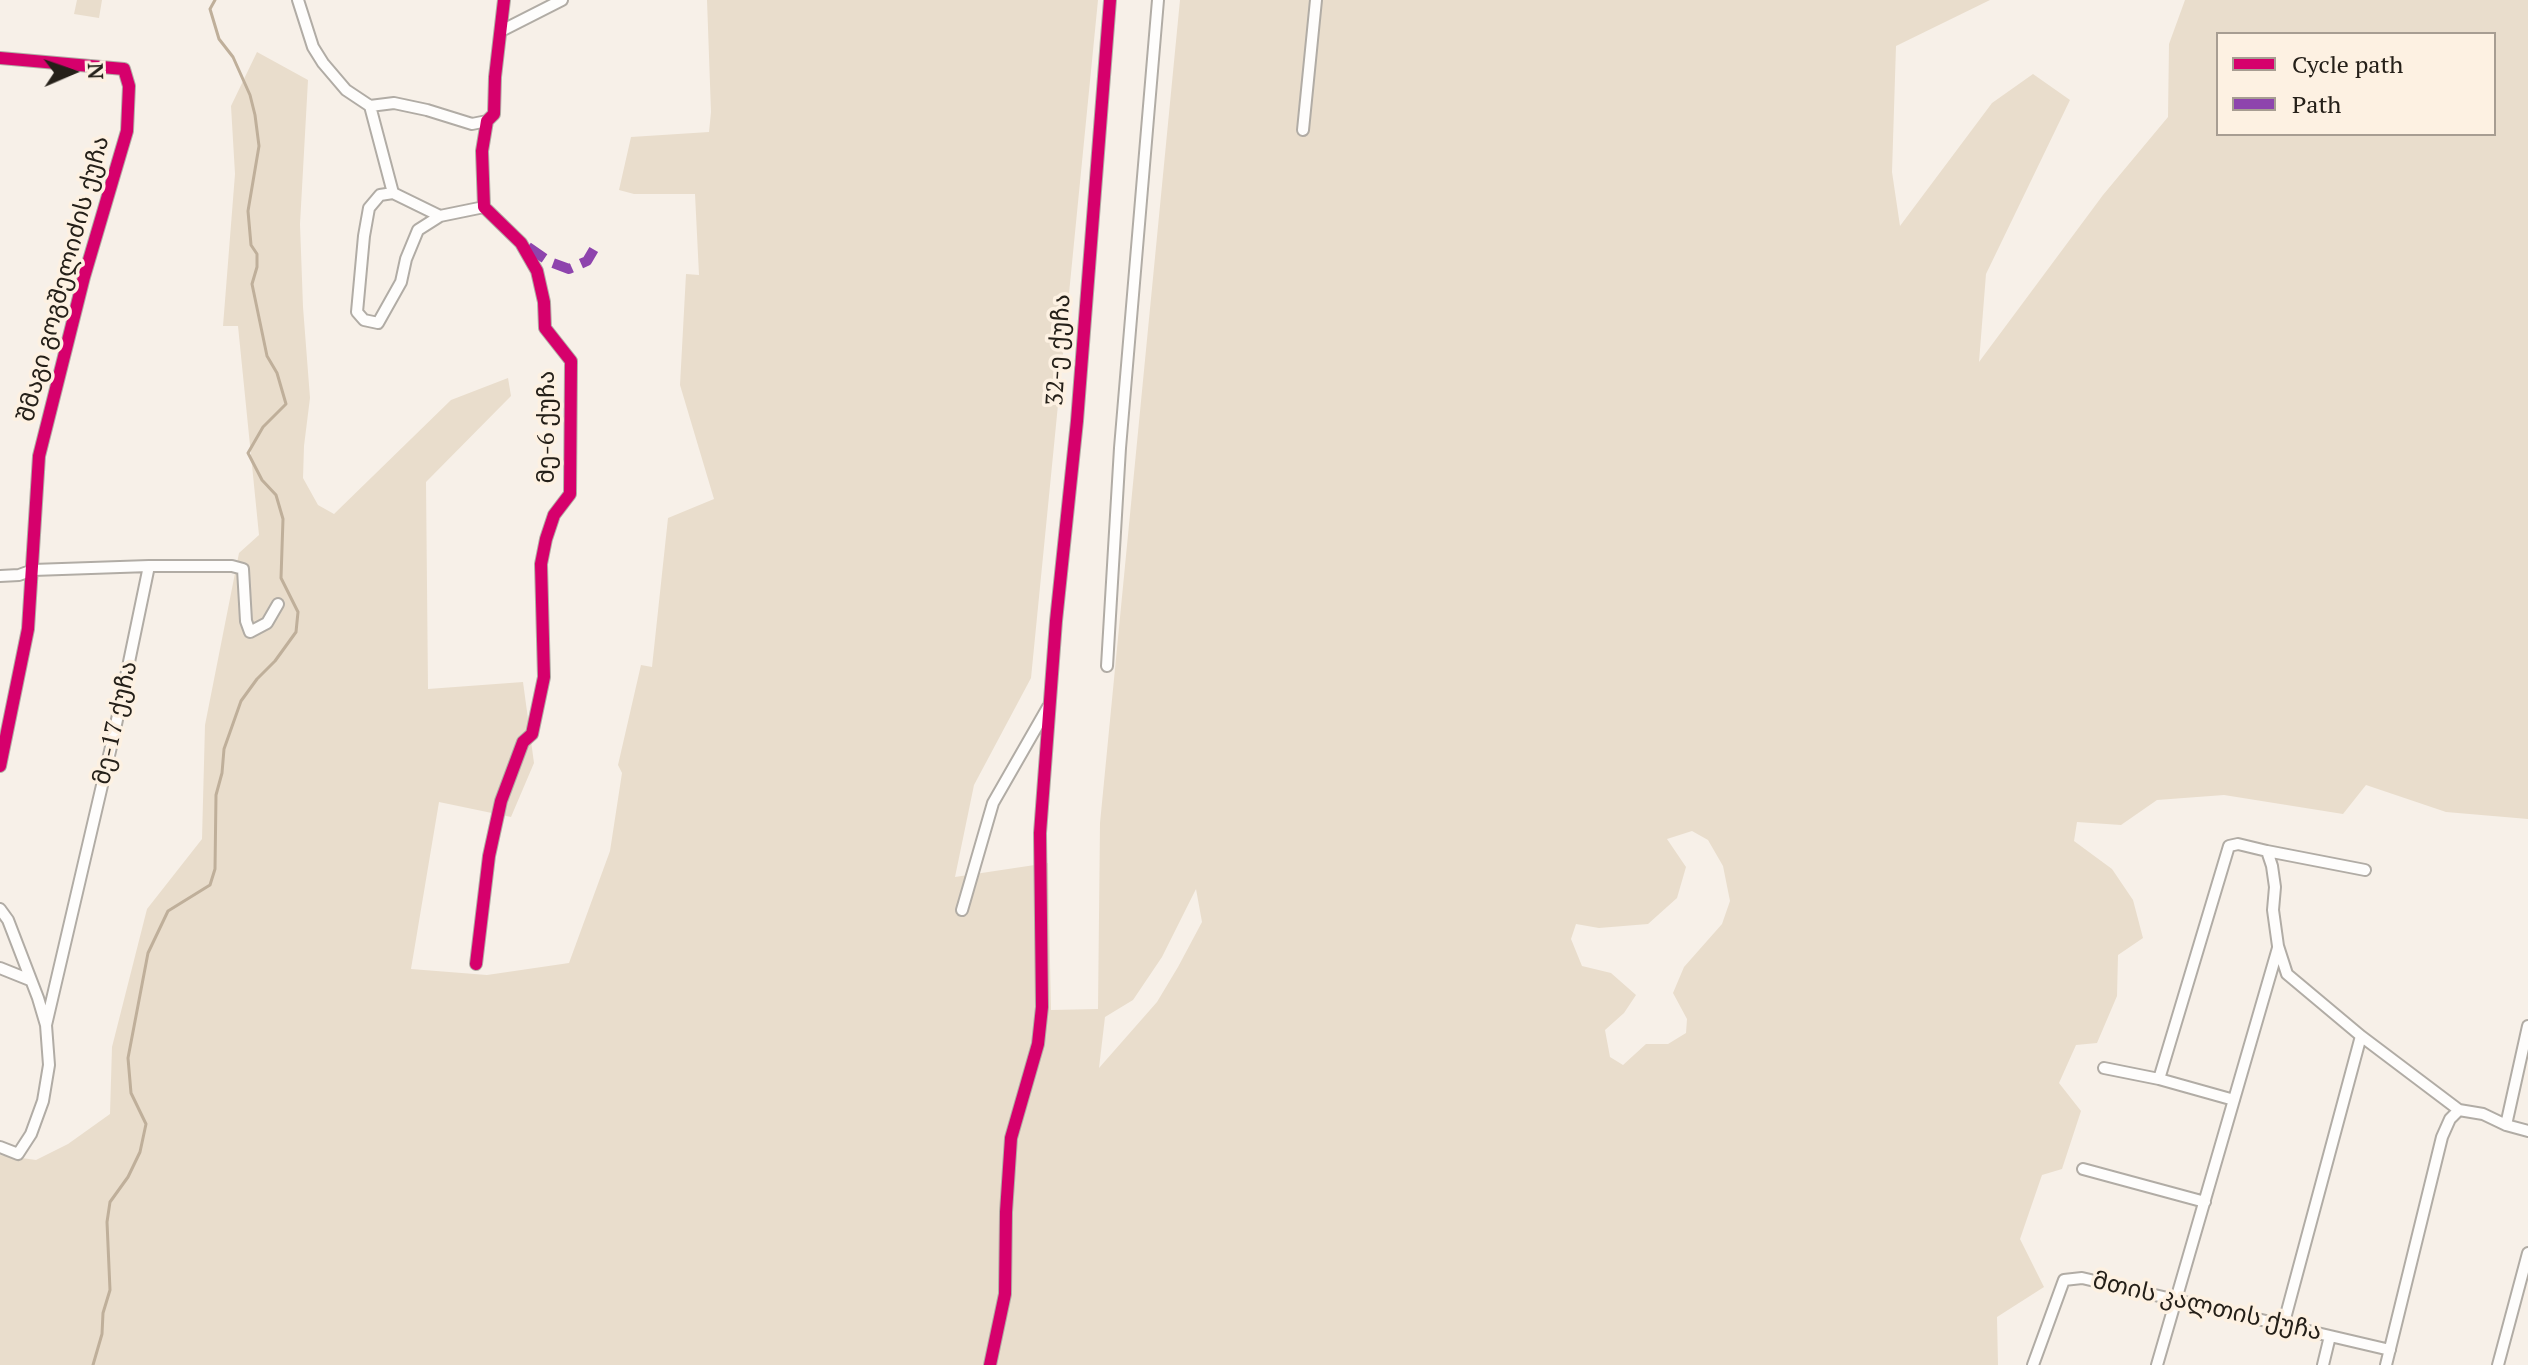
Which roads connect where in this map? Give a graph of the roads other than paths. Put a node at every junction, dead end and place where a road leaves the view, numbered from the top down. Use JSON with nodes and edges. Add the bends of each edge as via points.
{"nodes":[{"id":1,"x":298,"y":0,"type":"edge"},
{"id":2,"x":504,"y":0,"type":"edge"},
{"id":3,"x":562,"y":0,"type":"edge"},
{"id":4,"x":1110,"y":0,"type":"edge"},
{"id":5,"x":1158,"y":0,"type":"edge"},
{"id":6,"x":1316,"y":0,"type":"edge"},
{"id":7,"x":501,"y":31,"type":"junction"},
{"id":8,"x":0,"y":58,"type":"edge"},
{"id":9,"x":370,"y":106,"type":"junction"},
{"id":10,"x":487,"y":121,"type":"junction"},
{"id":11,"x":1303,"y":130,"type":"dead end"},
{"id":12,"x":393,"y":193,"type":"junction"},
{"id":13,"x":484,"y":207,"type":"junction"},
{"id":14,"x":440,"y":216,"type":"junction"},
{"id":15,"x":149,"y":566,"type":"junction"},
{"id":16,"x":33,"y":570,"type":"junction"},
{"id":17,"x":0,"y":576,"type":"edge"},
{"id":18,"x":278,"y":604,"type":"dead end"},
{"id":19,"x":1107,"y":666,"type":"dead end"},
{"id":20,"x":1051,"y":702,"type":"junction"},
{"id":21,"x":0,"y":766,"type":"edge"},
{"id":22,"x":2267,"y":851,"type":"junction"},
{"id":23,"x":2365,"y":870,"type":"dead end"},
{"id":24,"x":0,"y":909,"type":"edge"},
{"id":25,"x":962,"y":910,"type":"dead end"},
{"id":26,"x":2278,"y":946,"type":"junction"},
{"id":27,"x":476,"y":964,"type":"dead end"},
{"id":28,"x":0,"y":968,"type":"edge"},
{"id":29,"x":30,"y":980,"type":"junction"},
{"id":30,"x":46,"y":1025,"type":"junction"},
{"id":31,"x":2528,"y":1026,"type":"edge"},
{"id":32,"x":2361,"y":1036,"type":"junction"},
{"id":33,"x":2104,"y":1068,"type":"dead end"},
{"id":34,"x":2159,"y":1079,"type":"junction"},
{"id":35,"x":2234,"y":1100,"type":"junction"},
{"id":36,"x":2459,"y":1110,"type":"junction"},
{"id":37,"x":2506,"y":1125,"type":"junction"},
{"id":38,"x":2528,"y":1131,"type":"edge"},
{"id":39,"x":0,"y":1147,"type":"edge"},
{"id":40,"x":2083,"y":1169,"type":"dead end"},
{"id":41,"x":2205,"y":1202,"type":"junction"},
{"id":42,"x":2528,"y":1253,"type":"edge"},
{"id":43,"x":2177,"y":1302,"type":"junction"},
{"id":44,"x":2283,"y":1326,"type":"junction"},
{"id":45,"x":2330,"y":1336,"type":"junction"},
{"id":46,"x":2390,"y":1350,"type":"junction"},
{"id":47,"x":990,"y":1365,"type":"edge"},
{"id":48,"x":2033,"y":1365,"type":"edge"},
{"id":49,"x":2157,"y":1365,"type":"edge"},
{"id":50,"x":2323,"y":1365,"type":"edge"},
{"id":51,"x":2386,"y":1365,"type":"edge"},
{"id":52,"x":2498,"y":1365,"type":"edge"}],
"edges":[{"from":1,"to":9,"type":"street","via":[[323,63],[346,90]]},
{"from":2,"to":7,"type":"street"},
{"from":3,"to":7,"type":"street"},
{"from":4,"to":20,"type":"street","name":"32-ე ქუჩა"},
{"from":5,"to":19,"type":"street"},
{"from":6,"to":11,"type":"street"},
{"from":7,"to":10,"type":"street","via":[[494,114]]},
{"from":8,"to":16,"type":"street","name":"შმაგი გოგშელიძის ქუჩა","via":[[124,69],[129,86],[127,131],[39,456]]},
{"from":9,"to":10,"type":"street","via":[[394,103],[472,124]]},
{"from":9,"to":12,"type":"street"},
{"from":10,"to":13,"type":"street"},
{"from":12,"to":14,"type":"street"},
{"from":12,"to":14,"type":"street","via":[[380,195],[369,208],[357,312],[364,320],[378,323],[401,282],[418,230]]},
{"from":13,"to":14,"type":"street"},
{"from":13,"to":27,"type":"street","name":"მე-6 ქუჩა","via":[[521,243],[537,271],[545,328],[571,361],[571,405],[570,494],[554,515],[541,564],[545,671],[532,734],[523,742],[501,801]]},
{"from":15,"to":16,"type":"street"},
{"from":15,"to":18,"type":"street","via":[[243,569],[250,632],[267,623]]},
{"from":15,"to":30,"type":"street","name":"მე-17 ქუჩა"},
{"from":16,"to":17,"type":"street"},
{"from":16,"to":21,"type":"street","name":"შმაგი გოგშელიძის ქუჩა","via":[[28,629]]},
{"from":20,"to":25,"type":"street","via":[[993,803]]},
{"from":20,"to":47,"type":"street","name":"32-ე ქუჩა","via":[[1040,833],[1042,1007],[1038,1044],[1011,1138],[1005,1294]]},
{"from":22,"to":23,"type":"street"},
{"from":22,"to":26,"type":"street"},
{"from":22,"to":34,"type":"street","via":[[2229,846]]},
{"from":24,"to":29,"type":"street"},
{"from":26,"to":32,"type":"street","via":[[2287,974]]},
{"from":26,"to":35,"type":"street"},
{"from":28,"to":29,"type":"street"},
{"from":29,"to":30,"type":"street"},
{"from":30,"to":39,"type":"street","via":[[49,1065],[31,1134],[18,1154]]},
{"from":31,"to":37,"type":"street"},
{"from":32,"to":36,"type":"street"},
{"from":32,"to":44,"type":"street"},
{"from":33,"to":34,"type":"street"},
{"from":34,"to":35,"type":"street"},
{"from":35,"to":41,"type":"street"},
{"from":36,"to":37,"type":"street"},
{"from":36,"to":46,"type":"street","via":[[2442,1137]]},
{"from":37,"to":38,"type":"street"},
{"from":40,"to":41,"type":"street"},
{"from":41,"to":43,"type":"street"},
{"from":42,"to":52,"type":"street"},
{"from":43,"to":44,"type":"street","name":"მთის კალთის ქუჩა"},
{"from":43,"to":48,"type":"street","name":"მთის კალთის ქუჩა","via":[[2082,1278],[2064,1280]]},
{"from":43,"to":49,"type":"street"},
{"from":44,"to":45,"type":"street","name":"მთის კალთის ქუჩა"},
{"from":45,"to":46,"type":"street","name":"მთის კალთის ქუჩა"},
{"from":45,"to":50,"type":"street"},
{"from":46,"to":51,"type":"street"}]}
